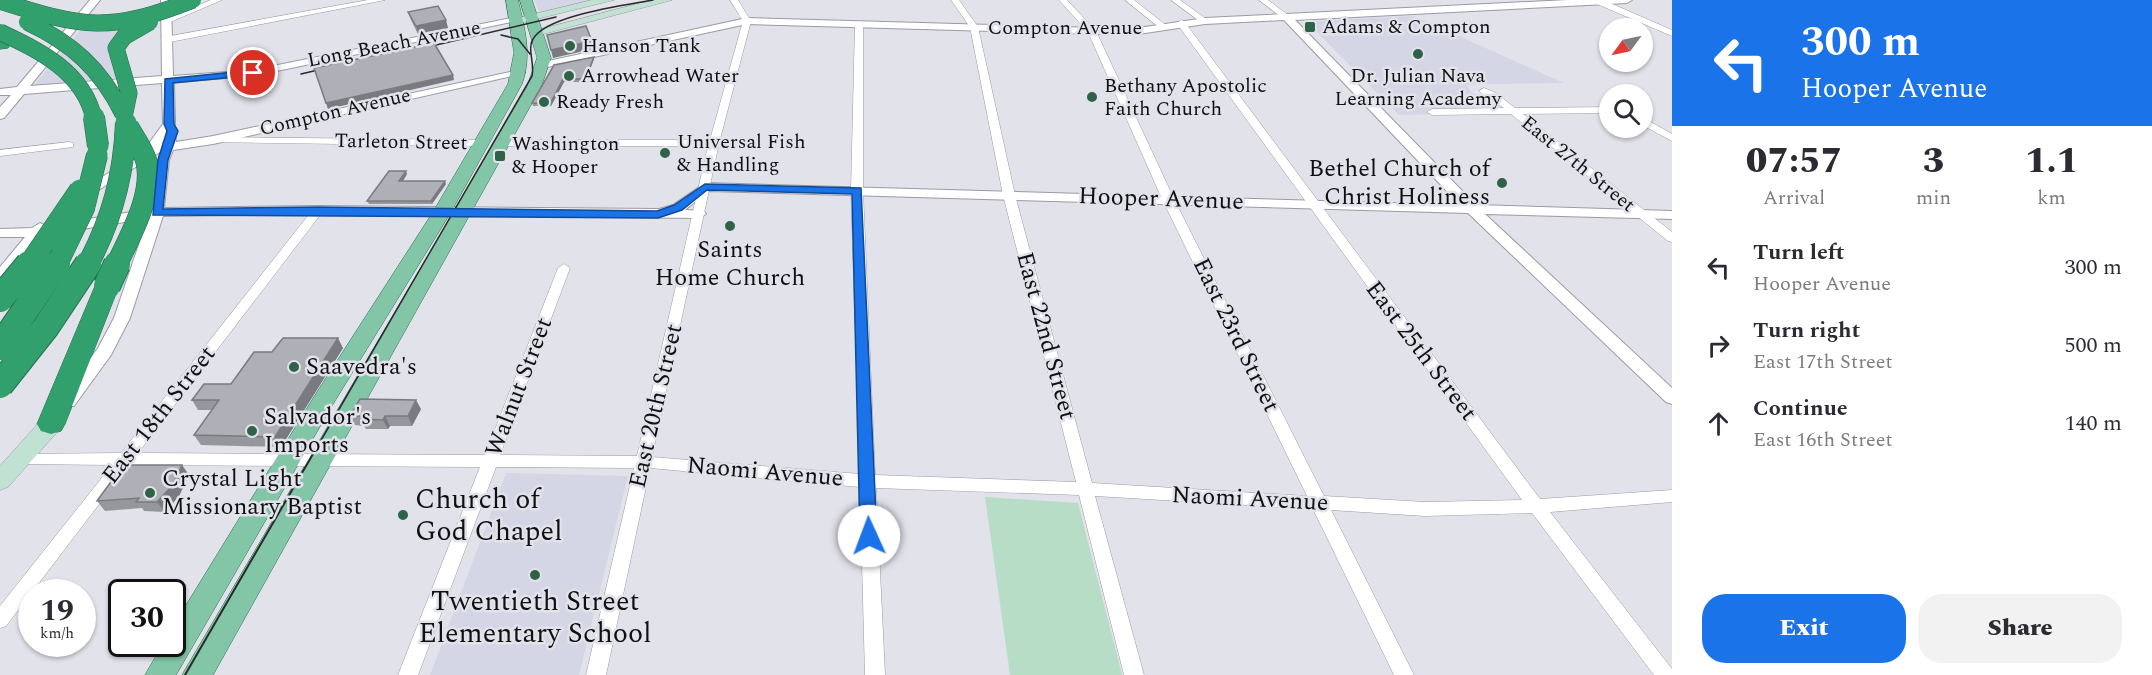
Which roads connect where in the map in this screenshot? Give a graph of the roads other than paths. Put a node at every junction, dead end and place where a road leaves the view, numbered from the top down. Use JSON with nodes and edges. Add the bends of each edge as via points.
{"nodes":[{"id":1,"x":95,"y":0,"type":"edge"},
{"id":2,"x":166,"y":0,"type":"edge"},
{"id":3,"x":193,"y":0,"type":"edge"},
{"id":4,"x":205,"y":0,"type":"edge"},
{"id":5,"x":218,"y":0,"type":"edge"},
{"id":6,"x":381,"y":0,"type":"edge"},
{"id":7,"x":512,"y":0,"type":"edge"},
{"id":8,"x":526,"y":0,"type":"edge"},
{"id":9,"x":608,"y":0,"type":"edge"},
{"id":10,"x":666,"y":0,"type":"edge"},
{"id":11,"x":734,"y":0,"type":"edge"},
{"id":12,"x":955,"y":0,"type":"edge"},
{"id":13,"x":1063,"y":0,"type":"edge"},
{"id":14,"x":1129,"y":0,"type":"edge"},
{"id":15,"x":1175,"y":0,"type":"edge"},
{"id":16,"x":1263,"y":0,"type":"edge"},
{"id":17,"x":1627,"y":0,"type":"edge"},
{"id":18,"x":0,"y":1,"type":"edge"},
{"id":19,"x":1550,"y":2,"type":"edge"},
{"id":20,"x":1600,"y":2,"type":"junction"},
{"id":21,"x":0,"y":10,"type":"edge"},
{"id":22,"x":1288,"y":18,"type":"junction"},
{"id":23,"x":165,"y":21,"type":"junction"},
{"id":24,"x":522,"y":21,"type":"junction"},
{"id":25,"x":747,"y":21,"type":"junction"},
{"id":26,"x":1205,"y":21,"type":"junction"},
{"id":27,"x":1180,"y":23,"type":"junction"},
{"id":28,"x":859,"y":24,"type":"junction"},
{"id":29,"x":1163,"y":26,"type":"junction"},
{"id":30,"x":974,"y":27,"type":"junction"},
{"id":31,"x":541,"y":31,"type":"junction"},
{"id":32,"x":1092,"y":31,"type":"junction"},
{"id":33,"x":1672,"y":33,"type":"edge"},
{"id":34,"x":0,"y":40,"type":"edge"},
{"id":35,"x":165,"y":40,"type":"junction"},
{"id":36,"x":543,"y":65,"type":"junction"},
{"id":37,"x":519,"y":73,"type":"junction"},
{"id":38,"x":169,"y":81,"type":"junction"},
{"id":39,"x":20,"y":91,"type":"junction"},
{"id":40,"x":1484,"y":91,"type":"dead end"},
{"id":41,"x":0,"y":92,"type":"edge"},
{"id":42,"x":1599,"y":110,"type":"edge"},
{"id":43,"x":1513,"y":111,"type":"junction"},
{"id":44,"x":1432,"y":112,"type":"dead end"},
{"id":45,"x":0,"y":115,"type":"edge"},
{"id":46,"x":125,"y":120,"type":"junction"},
{"id":47,"x":169,"y":124,"type":"junction"},
{"id":48,"x":1653,"y":127,"type":"edge"},
{"id":49,"x":1672,"y":138,"type":"edge"},
{"id":50,"x":213,"y":140,"type":"junction"},
{"id":51,"x":482,"y":143,"type":"junction"},
{"id":52,"x":502,"y":143,"type":"junction"},
{"id":53,"x":714,"y":143,"type":"junction"},
{"id":54,"x":69,"y":145,"type":"dead end"},
{"id":55,"x":169,"y":148,"type":"junction"},
{"id":56,"x":151,"y":149,"type":"junction"},
{"id":57,"x":98,"y":150,"type":"junction"},
{"id":58,"x":0,"y":153,"type":"edge"},
{"id":59,"x":705,"y":187,"type":"junction"},
{"id":60,"x":857,"y":191,"type":"junction"},
{"id":61,"x":1009,"y":195,"type":"junction"},
{"id":62,"x":1168,"y":199,"type":"junction"},
{"id":63,"x":1313,"y":204,"type":"junction"},
{"id":64,"x":1472,"y":209,"type":"junction"},
{"id":65,"x":318,"y":210,"type":"junction"},
{"id":66,"x":157,"y":212,"type":"junction"},
{"id":67,"x":452,"y":212,"type":"junction"},
{"id":68,"x":658,"y":214,"type":"junction"},
{"id":69,"x":699,"y":214,"type":"junction"},
{"id":70,"x":1640,"y":214,"type":"junction"},
{"id":71,"x":1672,"y":215,"type":"edge"},
{"id":72,"x":36,"y":232,"type":"junction"},
{"id":73,"x":0,"y":233,"type":"edge"},
{"id":74,"x":1672,"y":238,"type":"edge"},
{"id":75,"x":564,"y":268,"type":"dead end"},
{"id":76,"x":0,"y":278,"type":"edge"},
{"id":77,"x":0,"y":299,"type":"edge"},
{"id":78,"x":0,"y":347,"type":"edge"},
{"id":79,"x":0,"y":385,"type":"edge"},
{"id":80,"x":1672,"y":398,"type":"edge"},
{"id":81,"x":51,"y":424,"type":"junction"},
{"id":82,"x":11,"y":458,"type":"edge"},
{"id":83,"x":125,"y":459,"type":"junction"},
{"id":84,"x":290,"y":459,"type":"junction"},
{"id":85,"x":320,"y":459,"type":"junction"},
{"id":86,"x":491,"y":459,"type":"junction"},
{"id":87,"x":644,"y":462,"type":"junction"},
{"id":88,"x":0,"y":481,"type":"edge"},
{"id":89,"x":867,"y":481,"type":"junction"},
{"id":90,"x":1087,"y":489,"type":"junction"},
{"id":91,"x":1672,"y":496,"type":"edge"},
{"id":92,"x":1319,"y":503,"type":"junction"},
{"id":93,"x":1536,"y":506,"type":"junction"},
{"id":94,"x":0,"y":620,"type":"edge"},
{"id":95,"x":160,"y":675,"type":"edge"},
{"id":96,"x":197,"y":675,"type":"edge"},
{"id":97,"x":408,"y":675,"type":"edge"},
{"id":98,"x":596,"y":675,"type":"edge"},
{"id":99,"x":874,"y":675,"type":"edge"},
{"id":100,"x":1134,"y":675,"type":"edge"},
{"id":101,"x":1404,"y":675,"type":"edge"},
{"id":102,"x":1665,"y":675,"type":"edge"}],
"edges":[{"from":1,"to":39,"type":"street"},
{"from":2,"to":23,"type":"street"},
{"from":3,"to":18,"type":"highway","bridge":true,"via":[[152,15],[103,24],[71,22]]},
{"from":4,"to":46,"type":"highway","bridge":true,"via":[[135,28],[118,42],[119,62],[129,93]]},
{"from":5,"to":23,"type":"street"},
{"from":6,"to":35,"type":"street"},
{"from":7,"to":24,"type":"main road"},
{"from":8,"to":24,"type":"main road"},
{"from":9,"to":24,"type":"main road","name":"Long Beach Avenue"},
{"from":10,"to":31,"type":"main road"},
{"from":11,"to":25,"type":"street"},
{"from":12,"to":30,"type":"street","name":"East 22nd Street"},
{"from":13,"to":32,"type":"street","name":"East 23rd Street"},
{"from":14,"to":29,"type":"street"},
{"from":15,"to":26,"type":"street"},
{"from":16,"to":22,"type":"street"},
{"from":17,"to":20,"type":"street","name":"Compton Avenue"},
{"from":19,"to":20,"type":"street","name":"Compton Avenue"},
{"from":19,"to":22,"type":"street","name":"Compton Avenue"},
{"from":20,"to":33,"type":"street"},
{"from":21,"to":46,"type":"highway","bridge":true,"via":[[54,34],[77,50],[112,90]]},
{"from":22,"to":26,"type":"street","name":"Compton Avenue"},
{"from":22,"to":64,"type":"street"},
{"from":23,"to":35,"type":"street"},
{"from":24,"to":31,"type":"main road","via":[[525,32]]},
{"from":24,"to":37,"type":"main road"},
{"from":24,"to":38,"type":"street","name":"Long Beach Avenue","via":[[253,73]]},
{"from":25,"to":28,"type":"street","name":"Compton Avenue"},
{"from":25,"to":36,"type":"street","name":"Compton Avenue"},
{"from":25,"to":53,"type":"street","name":"East 20th Street"},
{"from":26,"to":27,"type":"street","name":"Compton Avenue"},
{"from":27,"to":29,"type":"street","name":"Compton Avenue"},
{"from":27,"to":63,"type":"street","name":"East 25th Street"},
{"from":28,"to":30,"type":"street","name":"Compton Avenue"},
{"from":28,"to":60,"type":"street"},
{"from":29,"to":32,"type":"street","name":"Compton Avenue","via":[[1132,32]]},
{"from":30,"to":32,"type":"street","name":"Compton Avenue"},
{"from":30,"to":61,"type":"street","name":"East 22nd Street"},
{"from":31,"to":36,"type":"main road"},
{"from":32,"to":62,"type":"street","name":"East 23rd Street"},
{"from":34,"to":57,"type":"highway","via":[[35,62],[75,100]]},
{"from":35,"to":38,"type":"street"},
{"from":36,"to":52,"type":"main road"},
{"from":37,"to":50,"type":"street","name":"Compton Avenue"},
{"from":37,"to":51,"type":"main road"},
{"from":38,"to":39,"type":"street","name":"Long Beach Avenue"},
{"from":38,"to":47,"type":"street"},
{"from":39,"to":41,"type":"street","name":"Long Beach Avenue"},
{"from":39,"to":45,"type":"street"},
{"from":40,"to":43,"type":"street","name":"East 27th Street"},
{"from":42,"to":43,"type":"street"},
{"from":43,"to":44,"type":"street"},
{"from":43,"to":70,"type":"street","name":"East 27th Street"},
{"from":46,"to":79,"type":"highway","bridge":true,"via":[[127,151],[120,189],[95,252],[68,298]]},
{"from":46,"to":81,"type":"highway","bridge":true,"via":[[145,159],[148,174],[140,204]]},
{"from":47,"to":55,"type":"street"},
{"from":47,"to":56,"type":"street"},
{"from":48,"to":49,"type":"street"},
{"from":50,"to":51,"type":"street","name":"Tarleton Street"},
{"from":50,"to":55,"type":"street","name":"Compton Avenue"},
{"from":51,"to":67,"type":"main road"},
{"from":52,"to":53,"type":"street","name":"Tarleton Street"},
{"from":52,"to":67,"type":"main road"},
{"from":53,"to":59,"type":"street","name":"East 20th Street"},
{"from":54,"to":58,"type":"street"},
{"from":55,"to":56,"type":"street","name":"Compton Avenue"},
{"from":55,"to":66,"type":"street","via":[[163,160]]},
{"from":56,"to":72,"type":"street","via":[[60,207]]},
{"from":57,"to":77,"type":"highway","bridge":true,"via":[[79,192],[41,250]]},
{"from":57,"to":78,"type":"highway","bridge":true,"via":[[94,181],[74,236],[35,301]]},
{"from":59,"to":60,"type":"street","name":"Hooper Avenue"},
{"from":59,"to":68,"type":"street","via":[[678,208]]},
{"from":59,"to":69,"type":"street","name":"East 20th Street"},
{"from":60,"to":61,"type":"street","name":"Hooper Avenue"},
{"from":60,"to":89,"type":"street"},
{"from":61,"to":62,"type":"street","name":"Hooper Avenue"},
{"from":61,"to":90,"type":"street","name":"East 22nd Street"},
{"from":62,"to":63,"type":"street","name":"Hooper Avenue"},
{"from":62,"to":92,"type":"street","name":"East 23rd Street"},
{"from":63,"to":64,"type":"street","name":"Hooper Avenue"},
{"from":63,"to":93,"type":"street","name":"East 25th Street"},
{"from":64,"to":70,"type":"street","name":"Hooper Avenue"},
{"from":64,"to":80,"type":"street"},
{"from":65,"to":66,"type":"street"},
{"from":65,"to":67,"type":"street"},
{"from":65,"to":83,"type":"street","name":"East 18th Street"},
{"from":66,"to":72,"type":"street"},
{"from":66,"to":81,"type":"street","via":[[122,318],[105,351]]},
{"from":67,"to":68,"type":"street"},
{"from":67,"to":84,"type":"main road"},
{"from":67,"to":85,"type":"main road"},
{"from":68,"to":69,"type":"street"},
{"from":69,"to":87,"type":"street","name":"East 20th Street"},
{"from":70,"to":71,"type":"street","name":"Hooper Avenue"},
{"from":70,"to":74,"type":"street","name":"East 27th Street"},
{"from":72,"to":73,"type":"street"},
{"from":72,"to":76,"type":"street"},
{"from":75,"to":86,"type":"street","name":"Walnut Street"},
{"from":81,"to":82,"type":"main road"},
{"from":82,"to":83,"type":"street","name":"Naomi Avenue"},
{"from":82,"to":88,"type":"main road"},
{"from":83,"to":84,"type":"street","name":"Naomi Avenue"},
{"from":83,"to":94,"type":"street","name":"East 18th Street"},
{"from":84,"to":85,"type":"street","name":"Naomi Avenue"},
{"from":84,"to":95,"type":"main road"},
{"from":85,"to":86,"type":"street","name":"Naomi Avenue"},
{"from":85,"to":96,"type":"main road"},
{"from":86,"to":87,"type":"street","name":"Naomi Avenue"},
{"from":86,"to":97,"type":"street","name":"Walnut Street"},
{"from":87,"to":89,"type":"street","name":"Naomi Avenue"},
{"from":87,"to":98,"type":"street","name":"East 20th Street"},
{"from":89,"to":90,"type":"street","name":"Naomi Avenue"},
{"from":89,"to":99,"type":"street"},
{"from":90,"to":92,"type":"street","name":"Naomi Avenue"},
{"from":90,"to":100,"type":"street","name":"East 22nd Street"},
{"from":91,"to":93,"type":"street","name":"Naomi Avenue"},
{"from":92,"to":93,"type":"street","name":"Naomi Avenue","via":[[1425,509]]},
{"from":92,"to":101,"type":"street","name":"East 23rd Street"},
{"from":93,"to":102,"type":"street","name":"East 25th Street"}]}
